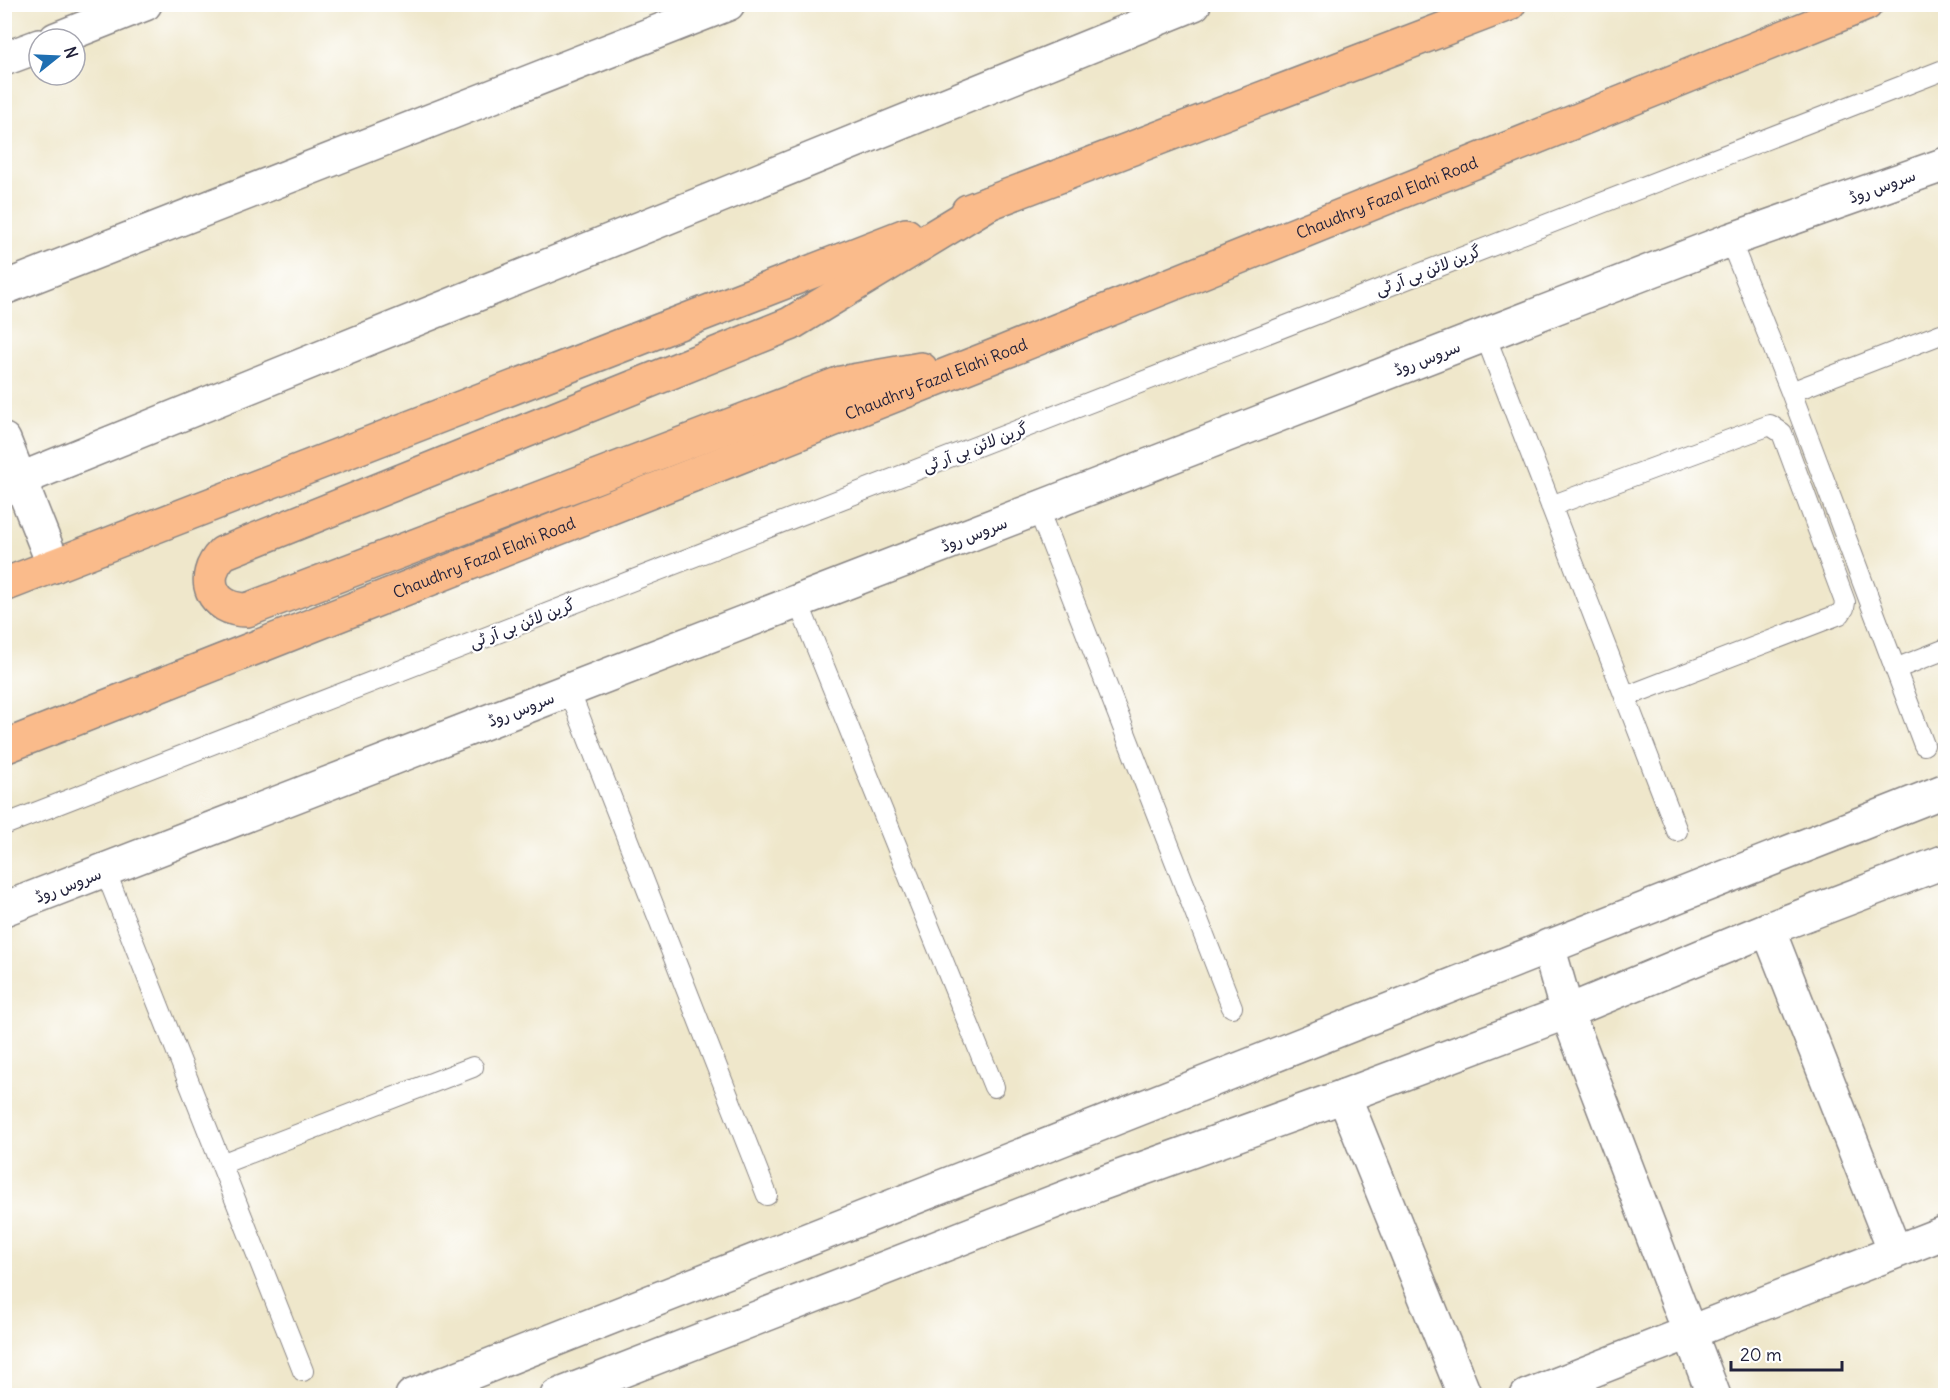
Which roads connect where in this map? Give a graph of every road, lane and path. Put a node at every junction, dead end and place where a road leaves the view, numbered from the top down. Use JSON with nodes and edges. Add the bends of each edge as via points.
{"nodes":[{"id":1,"x":145,"y":4,"type":"edge"},
{"id":2,"x":728,"y":4,"type":"edge"},
{"id":3,"x":1509,"y":4,"type":"edge"},
{"id":4,"x":1866,"y":4,"type":"edge"},
{"id":5,"x":1182,"y":6,"type":"edge"},
{"id":6,"x":87,"y":27,"type":"edge"},
{"id":7,"x":27,"y":50,"type":"edge"},
{"id":8,"x":4,"y":59,"type":"edge"},
{"id":9,"x":1946,"y":69,"type":"edge"},
{"id":10,"x":1946,"y":164,"type":"edge"},
{"id":11,"x":989,"y":203,"type":"junction"},
{"id":12,"x":1730,"y":240,"type":"junction"},
{"id":13,"x":4,"y":288,"type":"edge"},
{"id":14,"x":1485,"y":335,"type":"junction"},
{"id":15,"x":1946,"y":335,"type":"edge"},
{"id":16,"x":994,"y":356,"type":"junction"},
{"id":17,"x":1791,"y":392,"type":"junction"},
{"id":18,"x":4,"y":440,"type":"edge"},
{"id":19,"x":12,"y":483,"type":"edge"},
{"id":20,"x":1551,"y":506,"type":"junction"},
{"id":21,"x":1038,"y":509,"type":"junction"},
{"id":22,"x":54,"y":566,"type":"junction"},
{"id":23,"x":4,"y":585,"type":"edge"},
{"id":24,"x":798,"y":602,"type":"junction"},
{"id":25,"x":1946,"y":649,"type":"edge"},
{"id":26,"x":1895,"y":669,"type":"junction"},
{"id":27,"x":569,"y":690,"type":"junction"},
{"id":28,"x":1625,"y":697,"type":"junction"},
{"id":29,"x":1924,"y":745,"type":"dead end"},
{"id":30,"x":4,"y":747,"type":"edge"},
{"id":31,"x":1946,"y":790,"type":"edge"},
{"id":32,"x":4,"y":825,"type":"edge"},
{"id":33,"x":1677,"y":831,"type":"dead end"},
{"id":34,"x":1946,"y":861,"type":"edge"},
{"id":35,"x":105,"y":870,"type":"junction"},
{"id":36,"x":4,"y":909,"type":"edge"},
{"id":37,"x":1768,"y":929,"type":"junction"},
{"id":38,"x":1548,"y":946,"type":"junction"},
{"id":39,"x":1232,"y":1007,"type":"dead end"},
{"id":40,"x":1567,"y":1012,"type":"junction"},
{"id":41,"x":473,"y":1067,"type":"dead end"},
{"id":42,"x":994,"y":1086,"type":"dead end"},
{"id":43,"x":1344,"y":1096,"type":"junction"},
{"id":44,"x":221,"y":1164,"type":"junction"},
{"id":45,"x":767,"y":1195,"type":"dead end"},
{"id":46,"x":1946,"y":1232,"type":"edge"},
{"id":47,"x":1895,"y":1252,"type":"junction"},
{"id":48,"x":1690,"y":1332,"type":"junction"},
{"id":49,"x":303,"y":1371,"type":"dead end"},
{"id":50,"x":412,"y":1395,"type":"edge"},
{"id":51,"x":557,"y":1395,"type":"edge"},
{"id":52,"x":1466,"y":1395,"type":"edge"},
{"id":53,"x":1530,"y":1395,"type":"edge"},
{"id":54,"x":1714,"y":1395,"type":"edge"}],
"edges":[{"from":1,"to":6,"type":"street"},
{"from":2,"to":13,"type":"street"},
{"from":3,"to":11,"type":"main road"},
{"from":4,"to":16,"type":"main road","name":"Chaudhry Fazal Elahi Road"},
{"from":5,"to":19,"type":"street"},
{"from":7,"to":8,"type":"street"},
{"from":9,"to":32,"type":"lane","name":"گرین لائن بی آر ٹی"},
{"from":10,"to":12,"type":"street","name":"سروس روڈ"},
{"from":11,"to":16,"type":"main road","via":[[790,324],[223,553],[211,570],[212,591],[226,606],[247,610],[841,383]]},
{"from":11,"to":22,"type":"main road"},
{"from":12,"to":14,"type":"street","name":"سروس روڈ"},
{"from":12,"to":17,"type":"lane"},
{"from":14,"to":20,"type":"lane"},
{"from":14,"to":21,"type":"street","name":"سروس روڈ"},
{"from":15,"to":17,"type":"lane"},
{"from":16,"to":30,"type":"main road","name":"Chaudhry Fazal Elahi Road"},
{"from":17,"to":26,"type":"lane"},
{"from":18,"to":19,"type":"street"},
{"from":19,"to":22,"type":"street"},
{"from":20,"to":28,"type":"lane"},
{"from":20,"to":28,"type":"lane","via":[[1770,425],[1782,433],[1844,608],[1840,614]]},
{"from":21,"to":24,"type":"street","name":"سروس روڈ"},
{"from":21,"to":39,"type":"lane"},
{"from":22,"to":23,"type":"main road"},
{"from":24,"to":27,"type":"street","name":"سروس روڈ"},
{"from":24,"to":42,"type":"lane"},
{"from":25,"to":26,"type":"lane"},
{"from":26,"to":29,"type":"lane"},
{"from":27,"to":35,"type":"street","name":"سروس روڈ"},
{"from":27,"to":45,"type":"lane"},
{"from":28,"to":33,"type":"lane"},
{"from":31,"to":38,"type":"street"},
{"from":34,"to":37,"type":"street"},
{"from":35,"to":36,"type":"street","name":"سروس روڈ"},
{"from":35,"to":44,"type":"lane"},
{"from":37,"to":40,"type":"street"},
{"from":37,"to":47,"type":"street"},
{"from":38,"to":40,"type":"street"},
{"from":38,"to":50,"type":"street"},
{"from":40,"to":43,"type":"street"},
{"from":40,"to":48,"type":"street"},
{"from":41,"to":44,"type":"lane"},
{"from":43,"to":51,"type":"street","via":[[1100,1184]]},
{"from":43,"to":52,"type":"street"},
{"from":44,"to":49,"type":"lane"},
{"from":46,"to":47,"type":"street"},
{"from":47,"to":48,"type":"street"},
{"from":48,"to":53,"type":"street"},
{"from":48,"to":54,"type":"street"}]}
